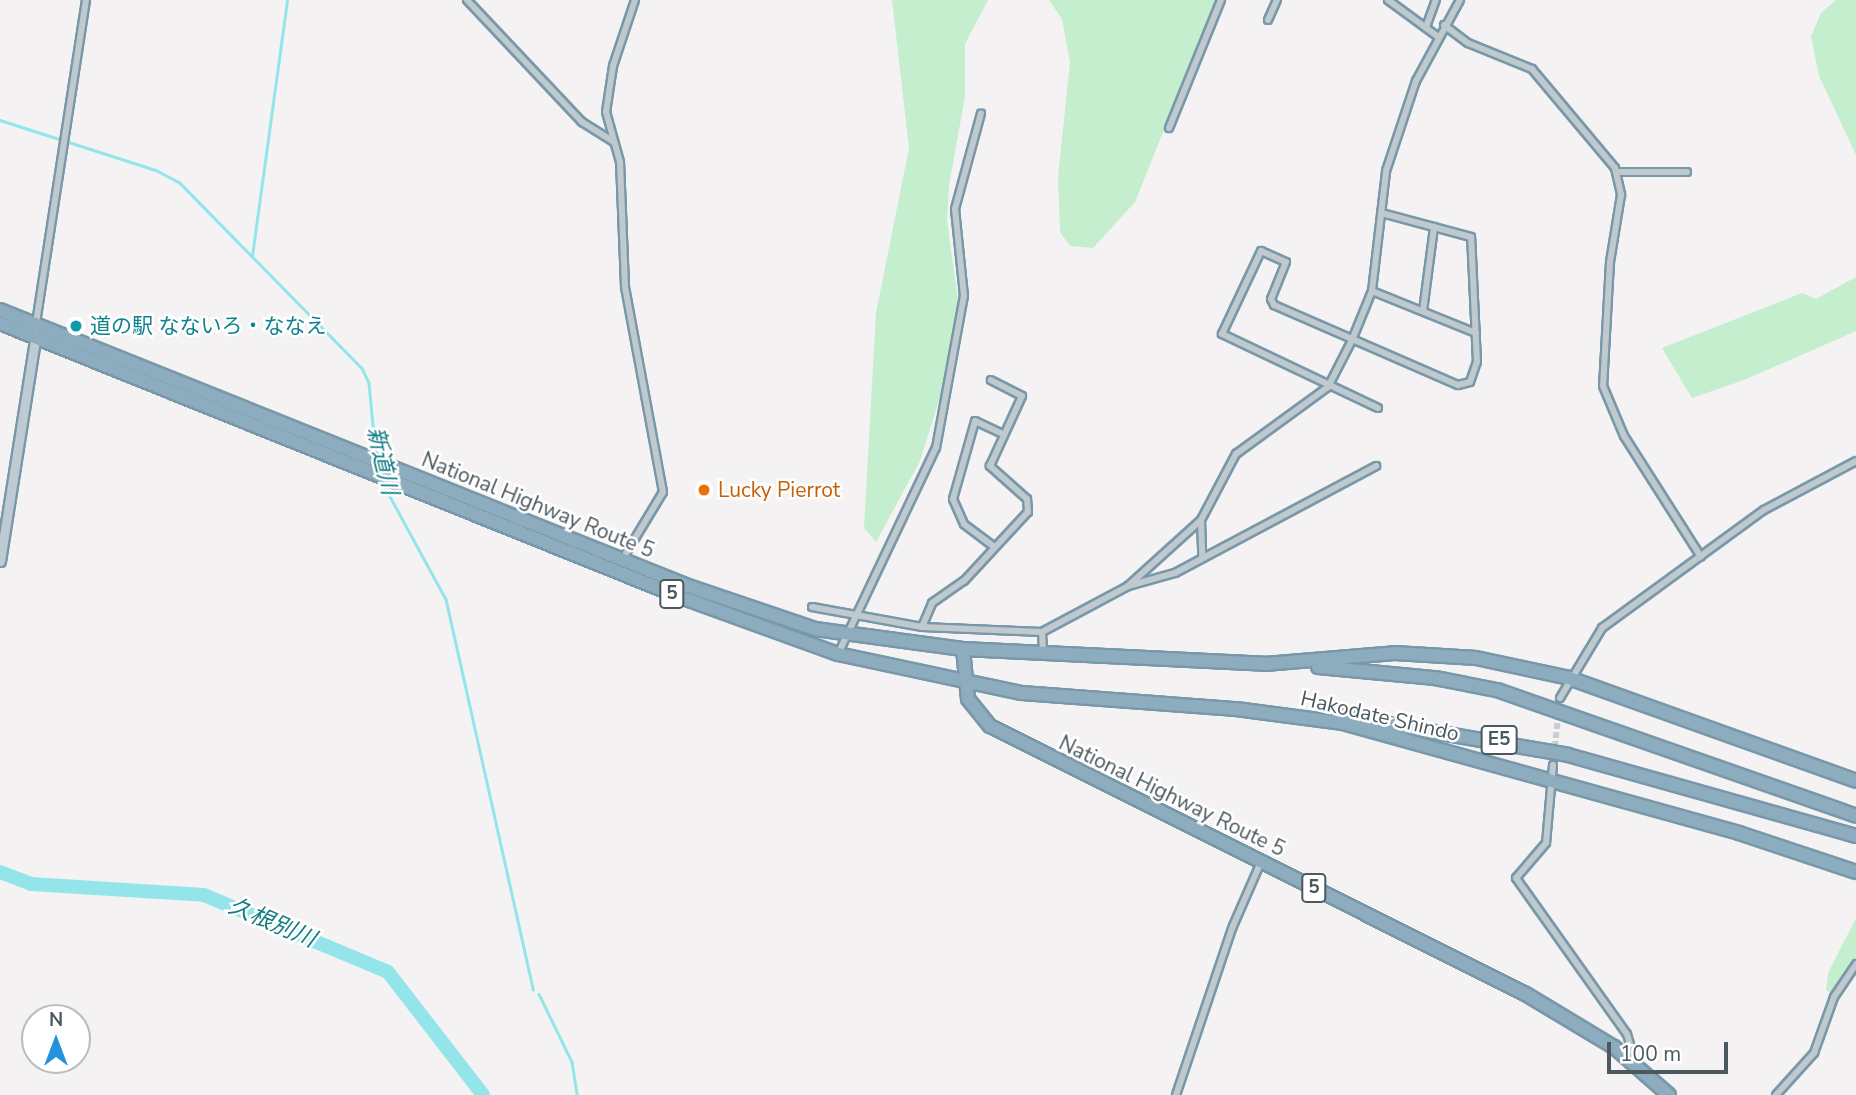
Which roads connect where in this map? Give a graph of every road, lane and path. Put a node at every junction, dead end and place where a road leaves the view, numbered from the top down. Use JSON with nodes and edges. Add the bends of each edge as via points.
{"nodes":[{"id":1,"x":86,"y":0,"type":"edge"},
{"id":2,"x":467,"y":0,"type":"edge"},
{"id":3,"x":635,"y":0,"type":"edge"},
{"id":4,"x":1222,"y":0,"type":"edge"},
{"id":5,"x":1277,"y":0,"type":"edge"},
{"id":6,"x":1388,"y":0,"type":"edge"},
{"id":7,"x":1436,"y":0,"type":"edge"},
{"id":8,"x":1460,"y":0,"type":"edge"},
{"id":9,"x":1268,"y":20,"type":"dead end"},
{"id":10,"x":1444,"y":25,"type":"junction"},
{"id":11,"x":1426,"y":27,"type":"junction"},
{"id":12,"x":1437,"y":36,"type":"junction"},
{"id":13,"x":981,"y":113,"type":"dead end"},
{"id":14,"x":1169,"y":128,"type":"dead end"},
{"id":15,"x":614,"y":142,"type":"junction"},
{"id":16,"x":1616,"y":172,"type":"junction"},
{"id":17,"x":1687,"y":172,"type":"dead end"},
{"id":18,"x":1381,"y":213,"type":"junction"},
{"id":19,"x":1434,"y":227,"type":"junction"},
{"id":20,"x":1372,"y":291,"type":"junction"},
{"id":21,"x":0,"y":310,"type":"edge"},
{"id":22,"x":1423,"y":311,"type":"junction"},
{"id":23,"x":0,"y":323,"type":"edge"},
{"id":24,"x":36,"y":331,"type":"junction"},
{"id":25,"x":1476,"y":332,"type":"junction"},
{"id":26,"x":1352,"y":340,"type":"junction"},
{"id":27,"x":991,"y":380,"type":"dead end"},
{"id":28,"x":1328,"y":387,"type":"junction"},
{"id":29,"x":1378,"y":408,"type":"dead end"},
{"id":30,"x":1003,"y":434,"type":"junction"},
{"id":31,"x":1856,"y":461,"type":"edge"},
{"id":32,"x":1377,"y":466,"type":"dead end"},
{"id":33,"x":1201,"y":520,"type":"junction"},
{"id":34,"x":993,"y":545,"type":"junction"},
{"id":35,"x":1701,"y":557,"type":"junction"},
{"id":36,"x":1202,"y":558,"type":"junction"},
{"id":37,"x":0,"y":561,"type":"edge"},
{"id":38,"x":620,"y":566,"type":"junction"},
{"id":39,"x":1128,"y":586,"type":"junction"},
{"id":40,"x":812,"y":607,"type":"dead end"},
{"id":41,"x":852,"y":617,"type":"junction"},
{"id":42,"x":922,"y":627,"type":"junction"},
{"id":43,"x":1042,"y":632,"type":"junction"},
{"id":44,"x":845,"y":635,"type":"junction"},
{"id":45,"x":963,"y":649,"type":"junction"},
{"id":46,"x":1043,"y":653,"type":"junction"},
{"id":47,"x":838,"y":654,"type":"junction"},
{"id":48,"x":1265,"y":664,"type":"junction"},
{"id":49,"x":1569,"y":678,"type":"junction"},
{"id":50,"x":963,"y":684,"type":"junction"},
{"id":51,"x":1560,"y":698,"type":"tunnel mouth"},
{"id":52,"x":1236,"y":709,"type":"junction"},
{"id":53,"x":1553,"y":765,"type":"tunnel mouth"},
{"id":54,"x":1552,"y":780,"type":"junction"},
{"id":55,"x":1856,"y":781,"type":"edge"},
{"id":56,"x":1856,"y":816,"type":"edge"},
{"id":57,"x":1856,"y":836,"type":"edge"},
{"id":58,"x":1261,"y":862,"type":"junction"},
{"id":59,"x":1856,"y":872,"type":"edge"},
{"id":60,"x":1856,"y":964,"type":"edge"},
{"id":61,"x":1626,"y":1056,"type":"junction"},
{"id":62,"x":1176,"y":1095,"type":"edge"},
{"id":63,"x":1669,"y":1095,"type":"edge"},
{"id":64,"x":1776,"y":1095,"type":"edge"}],
"edges":[{"from":1,"to":24,"type":"street"},
{"from":2,"to":15,"type":"street","via":[[582,122]]},
{"from":3,"to":15,"type":"street","via":[[607,91]]},
{"from":4,"to":14,"type":"street"},
{"from":5,"to":9,"type":"street"},
{"from":6,"to":11,"type":"street"},
{"from":7,"to":11,"type":"street"},
{"from":8,"to":10,"type":"street"},
{"from":10,"to":12,"type":"street"},
{"from":10,"to":16,"type":"street","via":[[1468,43],[1532,69]]},
{"from":11,"to":12,"type":"street"},
{"from":12,"to":18,"type":"street","via":[[1386,171]]},
{"from":13,"to":41,"type":"street","via":[[955,209],[964,296],[936,448]]},
{"from":15,"to":38,"type":"street","via":[[624,190],[625,286],[663,492]]},
{"from":16,"to":17,"type":"street"},
{"from":16,"to":35,"type":"street","via":[[1621,195],[1610,262],[1603,386],[1624,436]]},
{"from":18,"to":19,"type":"street"},
{"from":18,"to":20,"type":"street"},
{"from":19,"to":22,"type":"street"},
{"from":19,"to":25,"type":"street","via":[[1471,237],[1475,245]]},
{"from":20,"to":22,"type":"street"},
{"from":20,"to":26,"type":"street"},
{"from":21,"to":24,"type":"highway","name":"National Highway Route 5","number":"5"},
{"from":22,"to":25,"type":"street"},
{"from":23,"to":24,"type":"highway","name":"National Highway Route 5","number":"5"},
{"from":24,"to":37,"type":"main road"},
{"from":24,"to":38,"type":"highway","name":"National Highway Route 5","number":"5"},
{"from":25,"to":26,"type":"street","via":[[1475,374],[1464,386]]},
{"from":26,"to":28,"type":"street"},
{"from":26,"to":28,"type":"street","via":[[1274,305],[1271,299],[1286,262],[1262,251],[1222,334],[1318,376]]},
{"from":27,"to":30,"type":"street","via":[[1022,396]]},
{"from":28,"to":29,"type":"street"},
{"from":28,"to":33,"type":"street","via":[[1236,454]]},
{"from":30,"to":34,"type":"street","via":[[989,466],[1027,499],[1028,513]]},
{"from":30,"to":34,"type":"street","via":[[975,421],[953,499],[964,524]]},
{"from":31,"to":35,"type":"street","via":[[1804,485]]},
{"from":32,"to":36,"type":"street"},
{"from":33,"to":36,"type":"street"},
{"from":33,"to":39,"type":"street"},
{"from":34,"to":42,"type":"street","via":[[964,582],[932,603]]},
{"from":35,"to":49,"type":"street","via":[[1602,628]]},
{"from":36,"to":39,"type":"street"},
{"from":38,"to":44,"type":"highway","name":"National Highway Route 5","number":"5","via":[[753,611]]},
{"from":38,"to":47,"type":"highway","name":"National Highway Route 5","number":"5"},
{"from":39,"to":43,"type":"street"},
{"from":40,"to":41,"type":"street"},
{"from":41,"to":42,"type":"street"},
{"from":41,"to":44,"type":"street"},
{"from":42,"to":43,"type":"street"},
{"from":43,"to":46,"type":"street"},
{"from":44,"to":45,"type":"highway","name":"National Highway Route 5","number":"5"},
{"from":44,"to":47,"type":"street"},
{"from":45,"to":46,"type":"highway","name":"Hakodate Shindo","number":"5"},
{"from":45,"to":50,"type":"highway","name":"National Highway Route 5","number":"5"},
{"from":46,"to":48,"type":"highway","name":"Hakodate Shindo","number":"5"},
{"from":47,"to":50,"type":"highway","name":"National Highway Route 5","number":"5"},
{"from":48,"to":49,"type":"highway","name":"Hakodate Shindo","number":"5","via":[[1378,654],[1448,655]]},
{"from":48,"to":56,"type":"highway","number":"E5","via":[[1435,678],[1497,690]]},
{"from":49,"to":51,"type":"street"},
{"from":49,"to":55,"type":"highway","name":"Hakodate Shindo","number":"5"},
{"from":50,"to":52,"type":"highway","name":"Hakodate Shindo","number":"5","via":[[1098,701]]},
{"from":50,"to":58,"type":"highway","name":"National Highway Route 5","number":"5","via":[[975,712],[990,726]]},
{"from":52,"to":54,"type":"highway","name":"Hakodate Shindo","number":"5","via":[[1343,723]]},
{"from":52,"to":57,"type":"highway","number":"E5","via":[[1358,718],[1472,735],[1756,806]]},
{"from":53,"to":54,"type":"street"},
{"from":54,"to":59,"type":"highway","name":"Hakodate Shindo","number":"5"},
{"from":54,"to":61,"type":"street","via":[[1546,843],[1516,878],[1627,1034],[1631,1048]]},
{"from":58,"to":61,"type":"highway","name":"National Highway Route 5","number":"5","via":[[1524,993]]},
{"from":58,"to":62,"type":"street","via":[[1233,926]]},
{"from":60,"to":64,"type":"street","via":[[1834,997],[1814,1053]]},
{"from":61,"to":63,"type":"highway","name":"National Highway Route 5","number":"5"}]}
